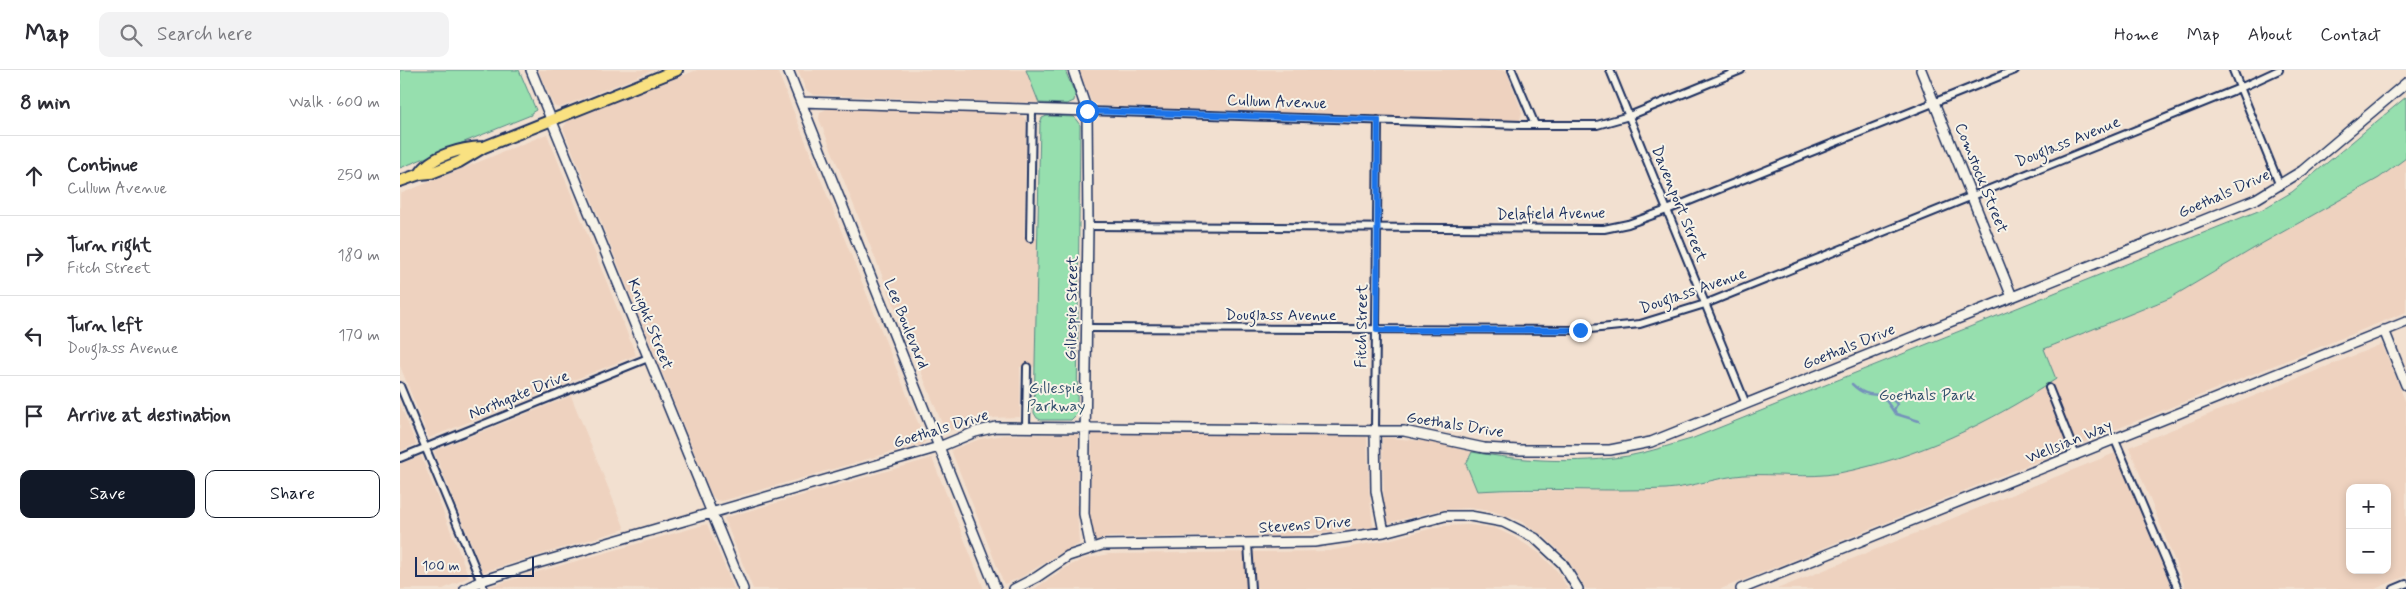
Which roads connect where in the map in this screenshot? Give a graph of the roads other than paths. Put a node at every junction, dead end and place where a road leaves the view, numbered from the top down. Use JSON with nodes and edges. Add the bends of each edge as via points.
{"nodes":[{"id":1,"x":531,"y":70,"type":"edge"},
{"id":2,"x":677,"y":70,"type":"edge"},
{"id":3,"x":788,"y":70,"type":"edge"},
{"id":4,"x":1073,"y":70,"type":"edge"},
{"id":5,"x":1512,"y":70,"type":"edge"},
{"id":6,"x":1610,"y":70,"type":"edge"},
{"id":7,"x":1741,"y":70,"type":"edge"},
{"id":8,"x":1921,"y":70,"type":"edge"},
{"id":9,"x":2016,"y":70,"type":"edge"},
{"id":10,"x":2233,"y":70,"type":"edge"},
{"id":11,"x":2279,"y":70,"type":"edge"},
{"id":12,"x":2406,"y":83,"type":"edge"},
{"id":13,"x":2240,"y":88,"type":"junction"},
{"id":14,"x":801,"y":102,"type":"junction"},
{"id":15,"x":1934,"y":103,"type":"junction"},
{"id":16,"x":1032,"y":109,"type":"junction"},
{"id":17,"x":1087,"y":111,"type":"junction"},
{"id":18,"x":1628,"y":116,"type":"junction"},
{"id":19,"x":552,"y":120,"type":"junction"},
{"id":20,"x":1378,"y":120,"type":"junction"},
{"id":21,"x":1535,"y":125,"type":"junction"},
{"id":22,"x":400,"y":181,"type":"edge"},
{"id":23,"x":2280,"y":186,"type":"junction"},
{"id":24,"x":1972,"y":196,"type":"junction"},
{"id":25,"x":1667,"y":210,"type":"junction"},
{"id":26,"x":1088,"y":226,"type":"junction"},
{"id":27,"x":1378,"y":227,"type":"junction"},
{"id":28,"x":1030,"y":238,"type":"dead end"},
{"id":29,"x":2012,"y":298,"type":"junction"},
{"id":30,"x":1705,"y":304,"type":"junction"},
{"id":31,"x":2406,"y":322,"type":"edge"},
{"id":32,"x":1086,"y":328,"type":"junction"},
{"id":33,"x":1377,"y":330,"type":"junction"},
{"id":34,"x":2384,"y":330,"type":"junction"},
{"id":35,"x":648,"y":358,"type":"junction"},
{"id":36,"x":1027,"y":367,"type":"dead end"},
{"id":37,"x":2406,"y":385,"type":"edge"},
{"id":38,"x":400,"y":386,"type":"edge"},
{"id":39,"x":2049,"y":388,"type":"dead end"},
{"id":40,"x":1746,"y":404,"type":"junction"},
{"id":41,"x":1026,"y":426,"type":"junction"},
{"id":42,"x":1086,"y":428,"type":"junction"},
{"id":43,"x":1375,"y":430,"type":"junction"},
{"id":44,"x":2115,"y":440,"type":"junction"},
{"id":45,"x":939,"y":447,"type":"junction"},
{"id":46,"x":425,"y":448,"type":"junction"},
{"id":47,"x":2076,"y":456,"type":"junction"},
{"id":48,"x":400,"y":458,"type":"edge"},
{"id":49,"x":711,"y":512,"type":"junction"},
{"id":50,"x":1384,"y":532,"type":"junction"},
{"id":51,"x":1248,"y":544,"type":"junction"},
{"id":52,"x":1091,"y":548,"type":"junction"},
{"id":53,"x":2406,"y":584,"type":"edge"},
{"id":54,"x":482,"y":585,"type":"edge"},
{"id":55,"x":465,"y":589,"type":"edge"},
{"id":56,"x":742,"y":589,"type":"edge"},
{"id":57,"x":996,"y":589,"type":"edge"},
{"id":58,"x":1014,"y":589,"type":"edge"},
{"id":59,"x":1251,"y":589,"type":"edge"},
{"id":60,"x":1578,"y":589,"type":"edge"},
{"id":61,"x":1741,"y":589,"type":"edge"},
{"id":62,"x":2178,"y":589,"type":"edge"},
{"id":63,"x":2394,"y":589,"type":"edge"}],
"edges":[{"from":1,"to":19,"type":"street","name":"Knight Street"},
{"from":2,"to":19,"type":"main road"},
{"from":3,"to":14,"type":"street","name":"Lee Boulevard"},
{"from":4,"to":17,"type":"street","name":"Gillespie Street"},
{"from":5,"to":21,"type":"street"},
{"from":6,"to":18,"type":"street","name":"Davenport Street"},
{"from":7,"to":18,"type":"street","name":"Cullum Avenue"},
{"from":8,"to":15,"type":"street","name":"Comstock Street"},
{"from":9,"to":15,"type":"street","name":"Delafield Avenue"},
{"from":10,"to":13,"type":"street"},
{"from":11,"to":13,"type":"street","name":"Douglass Avenue"},
{"from":12,"to":23,"type":"street","name":"Goethals Drive"},
{"from":13,"to":23,"type":"street"},
{"from":13,"to":24,"type":"street","name":"Douglass Avenue"},
{"from":14,"to":16,"type":"street","name":"Cullum Avenue"},
{"from":14,"to":45,"type":"street","name":"Lee Boulevard"},
{"from":15,"to":24,"type":"street","name":"Comstock Street"},
{"from":15,"to":25,"type":"street","name":"Delafield Avenue"},
{"from":16,"to":17,"type":"street","name":"Cullum Avenue"},
{"from":16,"to":28,"type":"street"},
{"from":17,"to":20,"type":"street","name":"Cullum Avenue"},
{"from":17,"to":26,"type":"street","name":"Gillespie Street"},
{"from":18,"to":21,"type":"street","name":"Cullum Avenue","via":[[1597,125]]},
{"from":18,"to":25,"type":"street","name":"Davenport Street"},
{"from":19,"to":22,"type":"main road","via":[[484,147],[454,152],[425,165],[420,174]]},
{"from":19,"to":35,"type":"street","name":"Knight Street"},
{"from":20,"to":21,"type":"street","name":"Cullum Avenue"},
{"from":20,"to":27,"type":"street","name":"Fitch Street"},
{"from":23,"to":29,"type":"street","name":"Goethals Drive","via":[[2256,200]]},
{"from":24,"to":29,"type":"street","name":"Comstock Street"},
{"from":24,"to":30,"type":"street","name":"Douglass Avenue"},
{"from":25,"to":27,"type":"street","name":"Delafield Avenue","via":[[1604,229]]},
{"from":25,"to":30,"type":"street","name":"Davenport Street"},
{"from":26,"to":27,"type":"street","name":"Delafield Avenue"},
{"from":26,"to":32,"type":"street","name":"Gillespie Street"},
{"from":27,"to":33,"type":"street","name":"Fitch Street"},
{"from":29,"to":40,"type":"street","name":"Goethals Drive"},
{"from":30,"to":33,"type":"street","name":"Douglass Avenue","via":[[1661,319],[1599,330]]},
{"from":30,"to":40,"type":"street","name":"Davenport Street"},
{"from":31,"to":34,"type":"street","name":"Wellsian Way"},
{"from":32,"to":33,"type":"street","name":"Douglass Avenue"},
{"from":32,"to":42,"type":"street","name":"Gillespie Street"},
{"from":33,"to":43,"type":"street","name":"Fitch Street"},
{"from":34,"to":37,"type":"street"},
{"from":34,"to":44,"type":"street","name":"Wellsian Way"},
{"from":35,"to":46,"type":"street","name":"Northgate Drive"},
{"from":35,"to":49,"type":"street","name":"Knight Street"},
{"from":36,"to":41,"type":"street"},
{"from":38,"to":46,"type":"street"},
{"from":39,"to":47,"type":"street"},
{"from":40,"to":43,"type":"street","name":"Goethals Drive","via":[[1651,442],[1610,450],[1484,448],[1420,433]]},
{"from":41,"to":42,"type":"street","name":"Goethals Drive"},
{"from":41,"to":45,"type":"street","name":"Goethals Drive","via":[[985,429]]},
{"from":42,"to":43,"type":"street","name":"Goethals Drive"},
{"from":42,"to":52,"type":"street","name":"Gillespie Street","via":[[1084,514]]},
{"from":43,"to":50,"type":"street","name":"Fitch Street","via":[[1376,491]]},
{"from":44,"to":47,"type":"street","name":"Wellsian Way"},
{"from":44,"to":62,"type":"street"},
{"from":45,"to":49,"type":"street","name":"Goethals Drive"},
{"from":45,"to":57,"type":"street","name":"Lee Boulevard"},
{"from":46,"to":48,"type":"street","name":"Northgate Drive"},
{"from":46,"to":54,"type":"street"},
{"from":47,"to":61,"type":"street","name":"Wellsian Way"},
{"from":49,"to":54,"type":"street","name":"Goethals Drive"},
{"from":49,"to":56,"type":"street","name":"Knight Street"},
{"from":50,"to":51,"type":"street","name":"Stevens Drive","via":[[1314,542]]},
{"from":50,"to":60,"type":"street","name":"Stevens Drive","via":[[1445,516],[1470,516],[1503,522],[1546,546],[1569,572]]},
{"from":51,"to":52,"type":"street","name":"Stevens Drive","via":[[1120,544]]},
{"from":51,"to":59,"type":"street"},
{"from":52,"to":58,"type":"street","name":"Stevens Drive","via":[[1068,556]]},
{"from":53,"to":63,"type":"street"},
{"from":54,"to":55,"type":"street","name":"Goethals Drive"}]}
